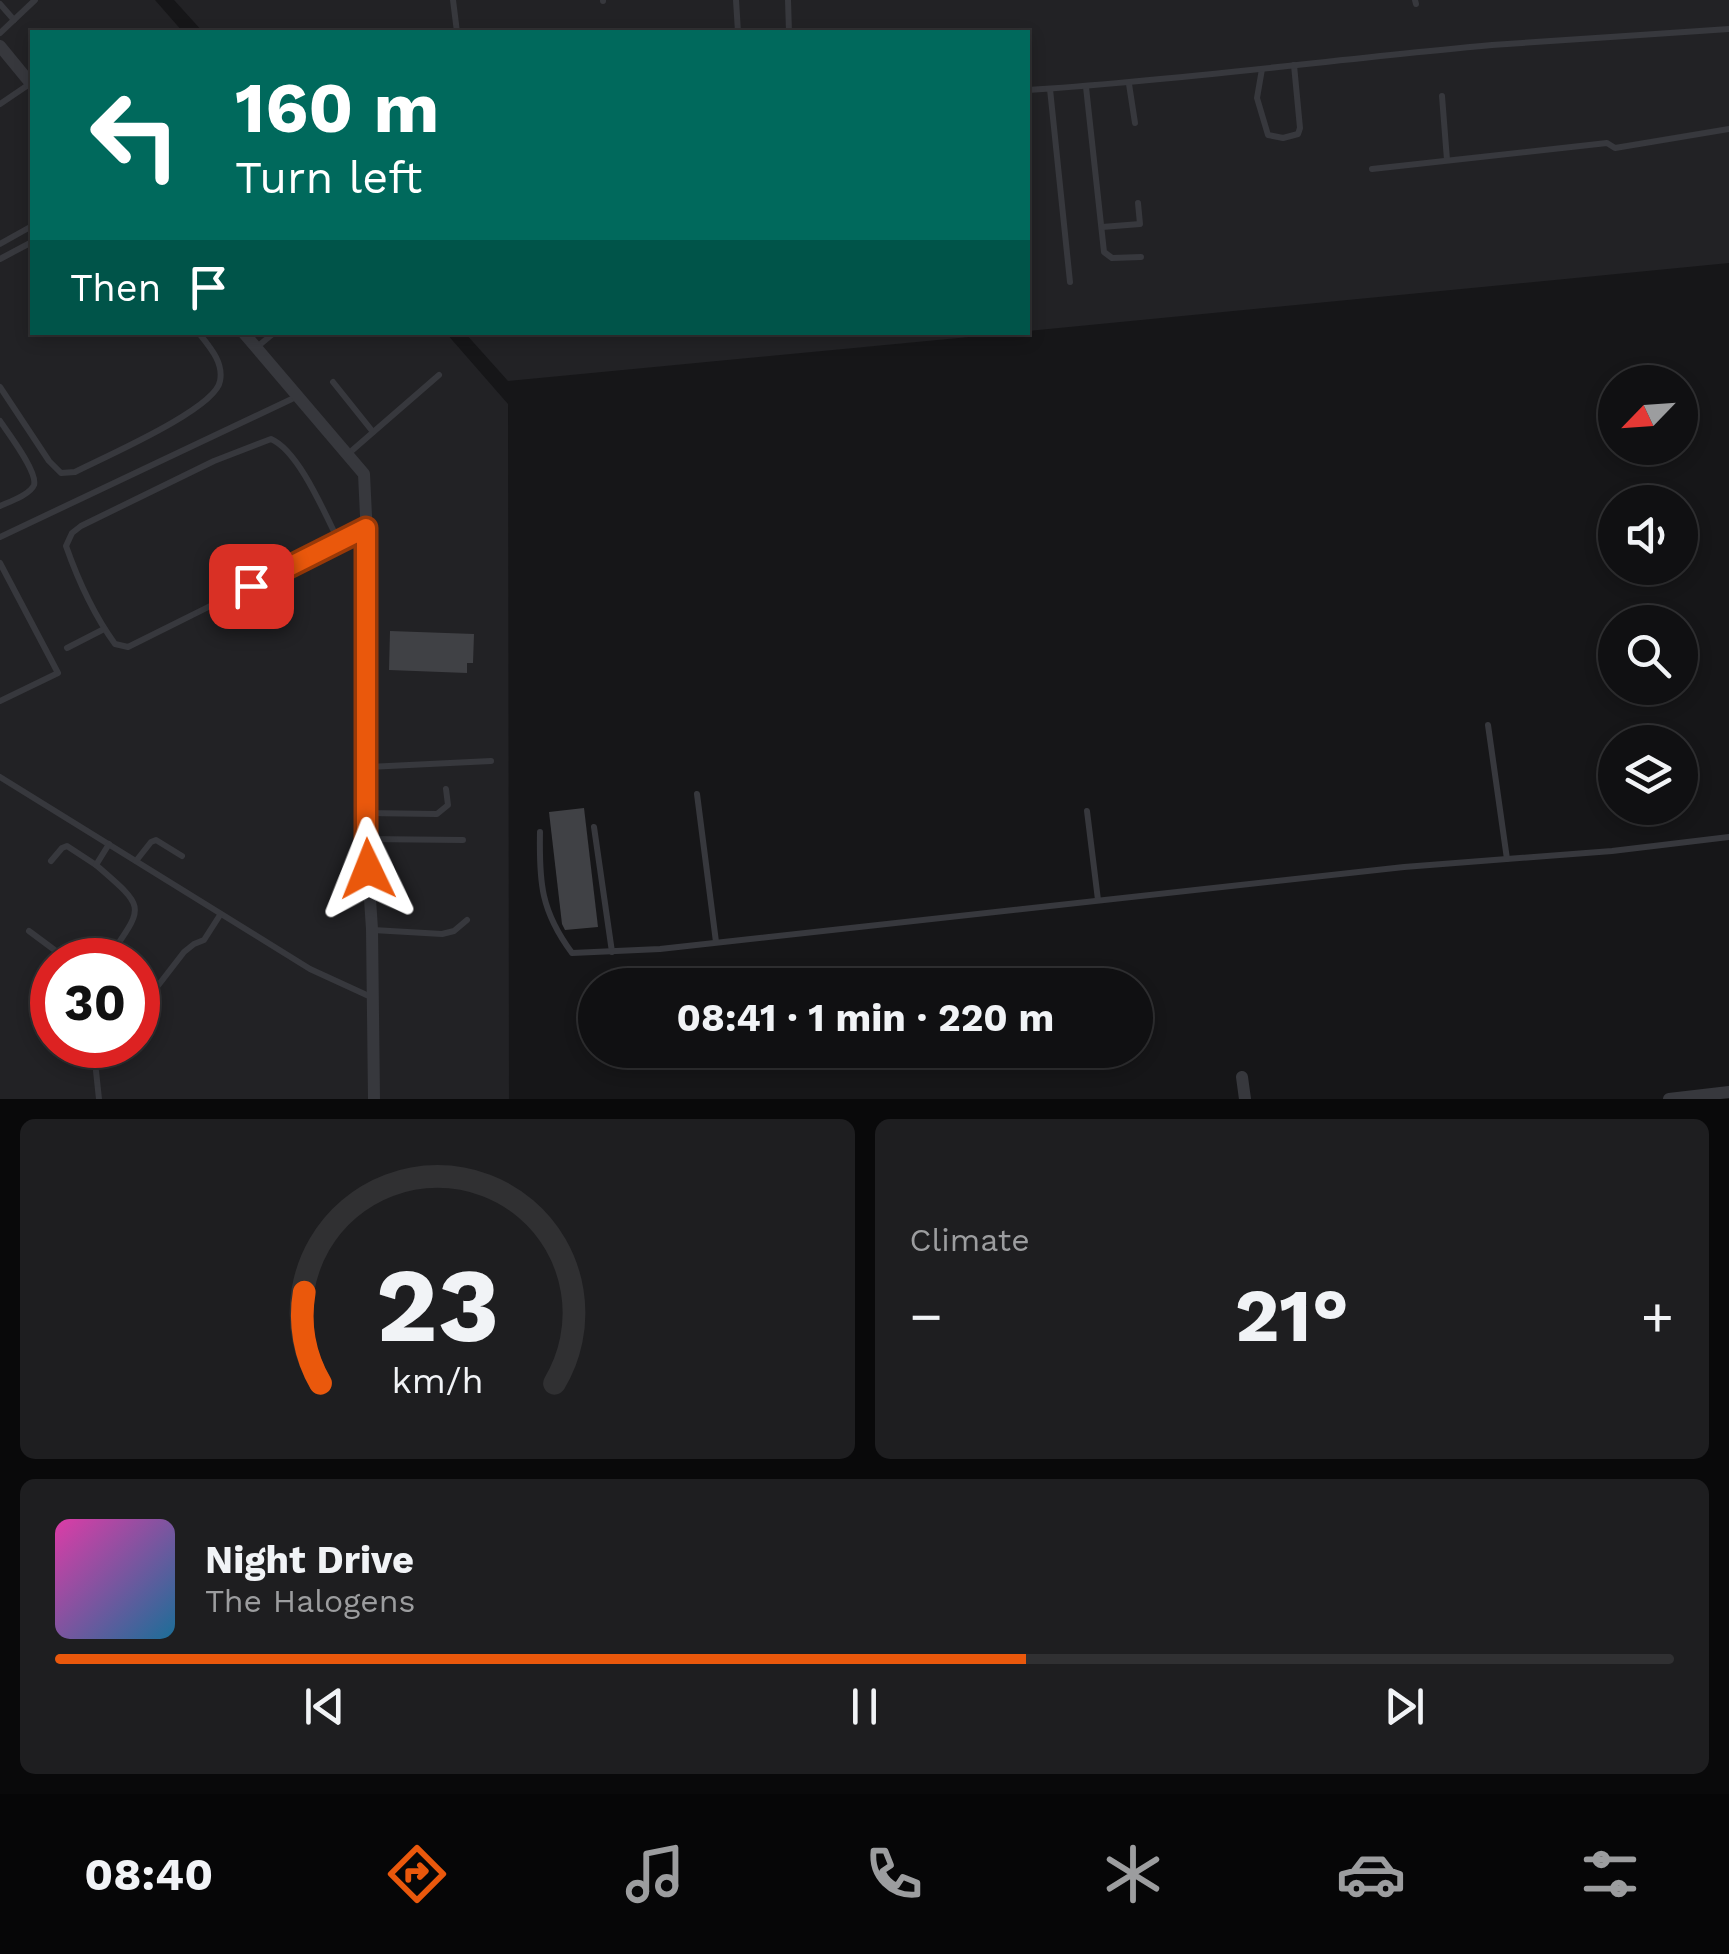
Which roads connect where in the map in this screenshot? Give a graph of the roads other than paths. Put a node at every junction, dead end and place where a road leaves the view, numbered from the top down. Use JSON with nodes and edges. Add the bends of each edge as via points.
{"nodes":[{"id":1,"x":35,"y":0,"type":"edge"},
{"id":2,"x":453,"y":0,"type":"edge"},
{"id":3,"x":736,"y":0,"type":"edge"},
{"id":4,"x":788,"y":0,"type":"edge"},
{"id":5,"x":0,"y":4,"type":"edge"},
{"id":6,"x":14,"y":20,"type":"junction"},
{"id":7,"x":1729,"y":28,"type":"edge"},
{"id":8,"x":457,"y":30,"type":"edge"},
{"id":9,"x":738,"y":30,"type":"edge"},
{"id":10,"x":790,"y":30,"type":"edge"},
{"id":11,"x":0,"y":32,"type":"edge"},
{"id":12,"x":0,"y":46,"type":"edge"},
{"id":13,"x":1294,"y":66,"type":"junction"},
{"id":14,"x":1262,"y":68,"type":"junction"},
{"id":15,"x":30,"y":82,"type":"edge"},
{"id":16,"x":1129,"y":84,"type":"junction"},
{"id":17,"x":30,"y":85,"type":"edge"},
{"id":18,"x":1086,"y":87,"type":"junction"},
{"id":19,"x":1050,"y":89,"type":"junction"},
{"id":20,"x":1030,"y":90,"type":"edge"},
{"id":21,"x":1442,"y":96,"type":"dead end"},
{"id":22,"x":0,"y":104,"type":"edge"},
{"id":23,"x":1135,"y":123,"type":"dead end"},
{"id":24,"x":1729,"y":129,"type":"edge"},
{"id":25,"x":1447,"y":160,"type":"junction"},
{"id":26,"x":1372,"y":169,"type":"dead end"},
{"id":27,"x":1138,"y":203,"type":"dead end"},
{"id":28,"x":1102,"y":226,"type":"junction"},
{"id":29,"x":30,"y":227,"type":"edge"},
{"id":30,"x":30,"y":243,"type":"edge"},
{"id":31,"x":0,"y":244,"type":"edge"},
{"id":32,"x":1141,"y":257,"type":"dead end"},
{"id":33,"x":0,"y":259,"type":"edge"},
{"id":34,"x":1070,"y":282,"type":"dead end"},
{"id":35,"x":200,"y":335,"type":"edge"},
{"id":36,"x":245,"y":335,"type":"edge"},
{"id":37,"x":271,"y":335,"type":"edge"},
{"id":38,"x":256,"y":348,"type":"junction"},
{"id":39,"x":438,"y":375,"type":"dead end"},
{"id":40,"x":332,"y":382,"type":"dead end"},
{"id":41,"x":0,"y":387,"type":"edge"},
{"id":42,"x":297,"y":397,"type":"junction"},
{"id":43,"x":0,"y":421,"type":"edge"},
{"id":44,"x":373,"y":432,"type":"junction"},
{"id":45,"x":347,"y":454,"type":"junction"},
{"id":46,"x":0,"y":506,"type":"edge"},
{"id":47,"x":366,"y":528,"type":"junction"},
{"id":48,"x":0,"y":537,"type":"edge"},
{"id":49,"x":340,"y":542,"type":"junction"},
{"id":50,"x":0,"y":564,"type":"edge"},
{"id":51,"x":104,"y":629,"type":"junction"},
{"id":52,"x":66,"y":648,"type":"dead end"},
{"id":53,"x":0,"y":701,"type":"edge"},
{"id":54,"x":1488,"y":725,"type":"dead end"},
{"id":55,"x":492,"y":761,"type":"dead end"},
{"id":56,"x":366,"y":767,"type":"junction"},
{"id":57,"x":0,"y":778,"type":"edge"},
{"id":58,"x":446,"y":788,"type":"dead end"},
{"id":59,"x":698,"y":794,"type":"dead end"},
{"id":60,"x":1088,"y":812,"type":"dead end"},
{"id":61,"x":366,"y":813,"type":"junction"},
{"id":62,"x":594,"y":827,"type":"dead end"},
{"id":63,"x":540,"y":832,"type":"dead end"},
{"id":64,"x":1729,"y":836,"type":"edge"},
{"id":65,"x":366,"y":839,"type":"junction"},
{"id":66,"x":463,"y":840,"type":"dead end"},
{"id":67,"x":108,"y":844,"type":"junction"},
{"id":68,"x":182,"y":856,"type":"dead end"},
{"id":69,"x":1507,"y":859,"type":"junction"},
{"id":70,"x":51,"y":862,"type":"dead end"},
{"id":71,"x":136,"y":862,"type":"junction"},
{"id":72,"x":96,"y":865,"type":"junction"},
{"id":73,"x":1098,"y":900,"type":"junction"},
{"id":74,"x":220,"y":916,"type":"junction"},
{"id":75,"x":467,"y":920,"type":"dead end"},
{"id":76,"x":372,"y":930,"type":"junction"},
{"id":77,"x":29,"y":931,"type":"dead end"},
{"id":78,"x":38,"y":938,"type":"edge"},
{"id":79,"x":122,"y":938,"type":"edge"},
{"id":80,"x":716,"y":942,"type":"junction"},
{"id":81,"x":612,"y":952,"type":"junction"},
{"id":82,"x":160,"y":983,"type":"edge"},
{"id":83,"x":372,"y":998,"type":"junction"},
{"id":84,"x":96,"y":1071,"type":"dead end"},
{"id":85,"x":1242,"y":1077,"type":"dead end"},
{"id":86,"x":1729,"y":1092,"type":"edge"},
{"id":87,"x":100,"y":1099,"type":"edge"},
{"id":88,"x":374,"y":1099,"type":"edge"},
{"id":89,"x":1245,"y":1099,"type":"edge"},
{"id":90,"x":1669,"y":1099,"type":"edge"}],
"edges":[{"from":1,"to":6,"type":"lane"},
{"from":2,"to":8,"type":"lane"},
{"from":3,"to":9,"type":"lane"},
{"from":4,"to":10,"type":"lane"},
{"from":5,"to":6,"type":"lane"},
{"from":6,"to":11,"type":"lane"},
{"from":7,"to":13,"type":"lane"},
{"from":12,"to":15,"type":"street"},
{"from":13,"to":14,"type":"lane"},
{"from":13,"to":14,"type":"lane","via":[[1300,128],[1283,138],[1268,135],[1258,98]]},
{"from":14,"to":16,"type":"lane"},
{"from":16,"to":18,"type":"lane"},
{"from":16,"to":23,"type":"lane"},
{"from":17,"to":22,"type":"lane"},
{"from":18,"to":19,"type":"lane"},
{"from":18,"to":28,"type":"lane"},
{"from":19,"to":20,"type":"lane"},
{"from":19,"to":34,"type":"lane"},
{"from":21,"to":25,"type":"lane"},
{"from":24,"to":25,"type":"lane","via":[[1615,148],[1606,143]]},
{"from":25,"to":26,"type":"lane"},
{"from":27,"to":28,"type":"lane","via":[[1140,224]]},
{"from":28,"to":32,"type":"lane","via":[[1104,252]]},
{"from":29,"to":31,"type":"lane"},
{"from":30,"to":33,"type":"lane"},
{"from":35,"to":41,"type":"lane","via":[[220,365],[213,395],[179,420],[75,472],[61,474],[49,461]]},
{"from":36,"to":38,"type":"street"},
{"from":37,"to":38,"type":"lane"},
{"from":38,"to":42,"type":"street"},
{"from":39,"to":44,"type":"lane"},
{"from":40,"to":44,"type":"lane"},
{"from":42,"to":45,"type":"street"},
{"from":42,"to":48,"type":"lane"},
{"from":43,"to":46,"type":"lane","via":[[34,480],[28,492]]},
{"from":44,"to":45,"type":"lane"},
{"from":45,"to":47,"type":"street","via":[[364,474]]},
{"from":47,"to":49,"type":"lane"},
{"from":47,"to":56,"type":"street"},
{"from":49,"to":51,"type":"lane","via":[[128,647],[115,644]]},
{"from":49,"to":51,"type":"lane","via":[[294,456],[280,442],[261,441],[72,533],[66,546],[72,564]]},
{"from":50,"to":53,"type":"lane","via":[[58,673]]},
{"from":51,"to":52,"type":"lane"},
{"from":54,"to":69,"type":"lane"},
{"from":55,"to":56,"type":"lane"},
{"from":56,"to":61,"type":"street"},
{"from":57,"to":67,"type":"lane"},
{"from":58,"to":61,"type":"lane","via":[[448,806],[437,814]]},
{"from":59,"to":80,"type":"lane"},
{"from":60,"to":73,"type":"lane"},
{"from":61,"to":65,"type":"street"},
{"from":62,"to":81,"type":"lane"},
{"from":63,"to":81,"type":"lane","via":[[539,879],[554,929],[572,953]]},
{"from":64,"to":69,"type":"lane"},
{"from":65,"to":66,"type":"lane"},
{"from":65,"to":76,"type":"street"},
{"from":67,"to":71,"type":"lane"},
{"from":67,"to":72,"type":"lane"},
{"from":68,"to":71,"type":"lane","via":[[153,840]]},
{"from":69,"to":73,"type":"lane"},
{"from":70,"to":72,"type":"lane","via":[[67,846]]},
{"from":71,"to":74,"type":"lane"},
{"from":72,"to":79,"type":"lane","via":[[137,910]]},
{"from":73,"to":80,"type":"lane"},
{"from":74,"to":82,"type":"lane"},
{"from":74,"to":83,"type":"lane"},
{"from":75,"to":76,"type":"lane","via":[[442,934]]},
{"from":76,"to":83,"type":"street"},
{"from":77,"to":78,"type":"lane"},
{"from":80,"to":81,"type":"lane"},
{"from":83,"to":88,"type":"street"},
{"from":84,"to":87,"type":"lane"},
{"from":85,"to":89,"type":"street"},
{"from":86,"to":90,"type":"street"}]}
